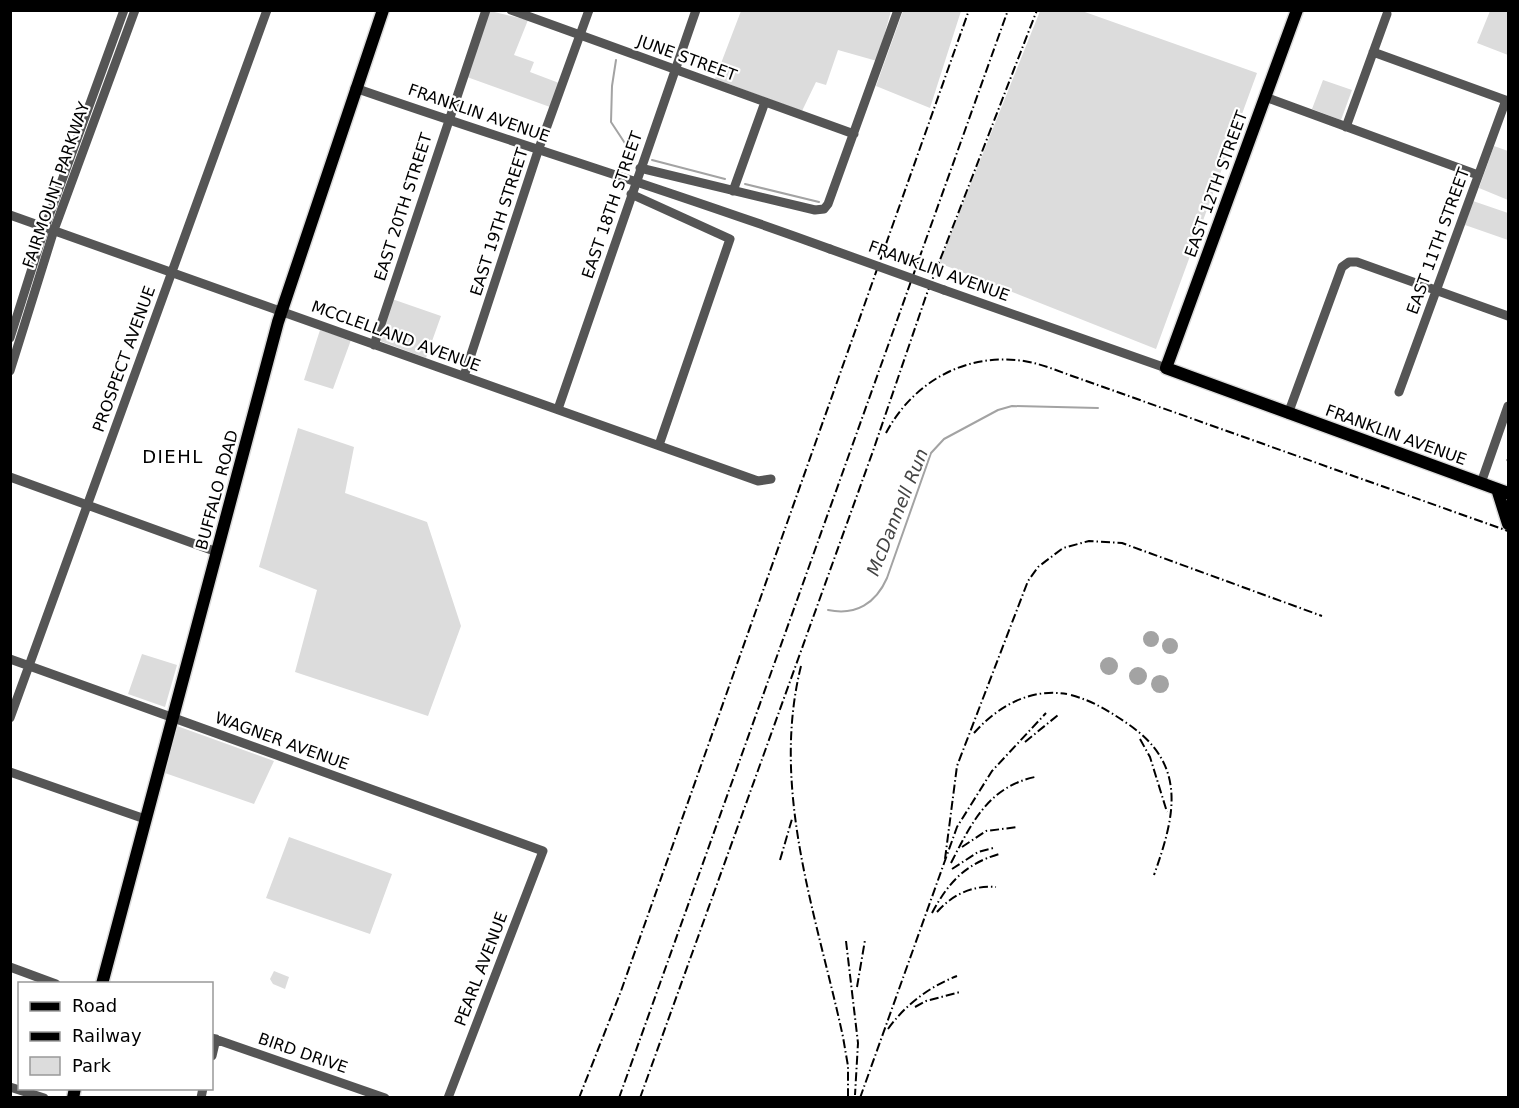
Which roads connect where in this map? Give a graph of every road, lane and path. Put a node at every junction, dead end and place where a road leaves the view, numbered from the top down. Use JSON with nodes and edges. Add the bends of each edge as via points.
{"nodes":[{"id":1,"x":124,"y":10,"type":"edge"},
{"id":2,"x":135,"y":10,"type":"edge"},
{"id":3,"x":267,"y":10,"type":"edge"},
{"id":4,"x":382,"y":10,"type":"edge"},
{"id":5,"x":486,"y":10,"type":"edge"},
{"id":6,"x":511,"y":10,"type":"edge"},
{"id":7,"x":589,"y":10,"type":"edge"},
{"id":8,"x":696,"y":10,"type":"edge"},
{"id":9,"x":898,"y":10,"type":"edge"},
{"id":10,"x":1297,"y":10,"type":"edge"},
{"id":11,"x":1387,"y":14,"type":"dead end"},
{"id":12,"x":580,"y":36,"type":"junction"},
{"id":13,"x":1373,"y":52,"type":"junction"},
{"id":14,"x":675,"y":70,"type":"junction"},
{"id":15,"x":355,"y":88,"type":"junction"},
{"id":16,"x":1265,"y":97,"type":"junction"},
{"id":17,"x":1507,"y":101,"type":"edge"},
{"id":18,"x":765,"y":102,"type":"junction"},
{"id":19,"x":448,"y":120,"type":"junction"},
{"id":20,"x":1346,"y":127,"type":"junction"},
{"id":21,"x":854,"y":135,"type":"junction"},
{"id":22,"x":538,"y":151,"type":"junction"},
{"id":23,"x":640,"y":168,"type":"junction"},
{"id":24,"x":1478,"y":175,"type":"junction"},
{"id":25,"x":636,"y":180,"type":"junction"},
{"id":26,"x":733,"y":191,"type":"junction"},
{"id":27,"x":631,"y":194,"type":"junction"},
{"id":28,"x":10,"y":215,"type":"edge"},
{"id":29,"x":49,"y":229,"type":"junction"},
{"id":30,"x":172,"y":272,"type":"junction"},
{"id":31,"x":1436,"y":290,"type":"junction"},
{"id":32,"x":281,"y":311,"type":"junction"},
{"id":33,"x":1509,"y":316,"type":"edge"},
{"id":34,"x":10,"y":338,"type":"edge"},
{"id":35,"x":374,"y":345,"type":"junction"},
{"id":36,"x":1166,"y":368,"type":"junction"},
{"id":37,"x":10,"y":371,"type":"edge"},
{"id":38,"x":464,"y":376,"type":"junction"},
{"id":39,"x":1399,"y":392,"type":"dead end"},
{"id":40,"x":1509,"y":406,"type":"edge"},
{"id":41,"x":558,"y":409,"type":"junction"},
{"id":42,"x":1288,"y":414,"type":"junction"},
{"id":43,"x":660,"y":445,"type":"junction"},
{"id":44,"x":10,"y":477,"type":"edge"},
{"id":45,"x":771,"y":479,"type":"dead end"},
{"id":46,"x":1481,"y":483,"type":"junction"},
{"id":47,"x":1503,"y":491,"type":"edge"},
{"id":48,"x":87,"y":505,"type":"junction"},
{"id":49,"x":1509,"y":524,"type":"edge"},
{"id":50,"x":217,"y":552,"type":"junction"},
{"id":51,"x":10,"y":659,"type":"edge"},
{"id":52,"x":29,"y":666,"type":"junction"},
{"id":53,"x":10,"y":718,"type":"edge"},
{"id":54,"x":172,"y":718,"type":"junction"},
{"id":55,"x":10,"y":772,"type":"edge"},
{"id":56,"x":145,"y":819,"type":"junction"},
{"id":57,"x":543,"y":851,"type":"joint"},
{"id":58,"x":10,"y":967,"type":"edge"},
{"id":59,"x":51,"y":982,"type":"edge"},
{"id":60,"x":103,"y":982,"type":"edge"},
{"id":61,"x":214,"y":1039,"type":"edge"},
{"id":62,"x":354,"y":1086,"type":"junction"},
{"id":63,"x":19,"y":1090,"type":"edge"},
{"id":64,"x":44,"y":1098,"type":"edge"},
{"id":65,"x":350,"y":1098,"type":"edge"},
{"id":66,"x":385,"y":1098,"type":"edge"},
{"id":67,"x":448,"y":1098,"type":"edge"}],
"edges":[{"from":1,"to":29,"type":"street","name":"FAIRMOUNT PARKWAY"},
{"from":2,"to":29,"type":"street","name":"FAIRMOUNT PARKWAY"},
{"from":3,"to":30,"type":"street","name":"PROSPECT AVENUE"},
{"from":4,"to":15,"type":"main road","name":"BUFFALO ROAD"},
{"from":5,"to":19,"type":"street","name":"EAST 20TH STREET"},
{"from":6,"to":12,"type":"street","name":"JUNE STREET"},
{"from":7,"to":12,"type":"street","name":"EAST 19TH STREET"},
{"from":8,"to":14,"type":"street","name":"EAST 18TH STREET"},
{"from":9,"to":21,"type":"street"},
{"from":10,"to":16,"type":"main road","name":"EAST 12TH STREET"},
{"from":11,"to":13,"type":"street"},
{"from":12,"to":14,"type":"street","name":"JUNE STREET"},
{"from":12,"to":22,"type":"street","name":"EAST 19TH STREET"},
{"from":13,"to":17,"type":"street"},
{"from":13,"to":20,"type":"street"},
{"from":14,"to":18,"type":"street","name":"JUNE STREET"},
{"from":14,"to":23,"type":"street","name":"EAST 18TH STREET"},
{"from":15,"to":19,"type":"street","name":"FRANKLIN AVENUE"},
{"from":15,"to":32,"type":"main road","name":"BUFFALO ROAD"},
{"from":16,"to":20,"type":"street"},
{"from":16,"to":36,"type":"main road","name":"EAST 12TH STREET"},
{"from":17,"to":24,"type":"street","name":"EAST 11TH STREET"},
{"from":18,"to":21,"type":"street","name":"JUNE STREET"},
{"from":18,"to":26,"type":"street"},
{"from":19,"to":22,"type":"street","name":"FRANKLIN AVENUE"},
{"from":19,"to":35,"type":"street","name":"EAST 20TH STREET"},
{"from":20,"to":24,"type":"street"},
{"from":21,"to":26,"type":"street","via":[[828,204],[822,210]]},
{"from":22,"to":25,"type":"street","name":"FRANKLIN AVENUE"},
{"from":22,"to":38,"type":"street","name":"EAST 19TH STREET"},
{"from":23,"to":25,"type":"street","name":"EAST 18TH STREET"},
{"from":23,"to":26,"type":"street"},
{"from":24,"to":31,"type":"street","name":"EAST 11TH STREET"},
{"from":25,"to":27,"type":"street","name":"EAST 18TH STREET"},
{"from":25,"to":36,"type":"street","name":"FRANKLIN AVENUE","bridge":true},
{"from":27,"to":41,"type":"street","name":"EAST 18TH STREET"},
{"from":27,"to":43,"type":"street","via":[[730,239]]},
{"from":28,"to":29,"type":"street","name":"MCCLELLAND AVENUE"},
{"from":29,"to":30,"type":"street","name":"MCCLELLAND AVENUE"},
{"from":29,"to":34,"type":"street","name":"FAIRMOUNT PARKWAY"},
{"from":29,"to":37,"type":"street","name":"FAIRMOUNT PARKWAY"},
{"from":30,"to":32,"type":"street","name":"MCCLELLAND AVENUE"},
{"from":30,"to":48,"type":"street","name":"PROSPECT AVENUE"},
{"from":31,"to":33,"type":"street"},
{"from":31,"to":39,"type":"street","name":"EAST 11TH STREET"},
{"from":31,"to":42,"type":"street","via":[[1357,261],[1342,267]]},
{"from":32,"to":35,"type":"street","name":"MCCLELLAND AVENUE"},
{"from":32,"to":50,"type":"main road","name":"BUFFALO ROAD"},
{"from":35,"to":38,"type":"street","name":"MCCLELLAND AVENUE"},
{"from":36,"to":42,"type":"main road","name":"FRANKLIN AVENUE"},
{"from":38,"to":41,"type":"street","name":"MCCLELLAND AVENUE"},
{"from":40,"to":46,"type":"street"},
{"from":41,"to":43,"type":"street","name":"MCCLELLAND AVENUE"},
{"from":42,"to":46,"type":"main road","name":"FRANKLIN AVENUE"},
{"from":43,"to":45,"type":"street","name":"MCCLELLAND AVENUE","via":[[758,481]]},
{"from":44,"to":48,"type":"street"},
{"from":46,"to":47,"type":"main road","name":"FRANKLIN AVENUE"},
{"from":47,"to":49,"type":"main road"},
{"from":48,"to":50,"type":"street"},
{"from":48,"to":52,"type":"street","name":"PROSPECT AVENUE"},
{"from":50,"to":54,"type":"main road","name":"BUFFALO ROAD"},
{"from":51,"to":52,"type":"street","name":"WAGNER AVENUE"},
{"from":52,"to":53,"type":"street","name":"PROSPECT AVENUE"},
{"from":52,"to":54,"type":"street","name":"WAGNER AVENUE"},
{"from":54,"to":56,"type":"main road","name":"BUFFALO ROAD"},
{"from":54,"to":57,"type":"street","name":"WAGNER AVENUE"},
{"from":55,"to":56,"type":"street"},
{"from":56,"to":60,"type":"main road","name":"BUFFALO ROAD"},
{"from":57,"to":67,"type":"street","name":"PEARL AVENUE"},
{"from":58,"to":59,"type":"street"},
{"from":61,"to":62,"type":"street","name":"BIRD DRIVE"},
{"from":62,"to":65,"type":"street"},
{"from":62,"to":66,"type":"street","name":"BIRD DRIVE"},
{"from":63,"to":64,"type":"street"}]}
